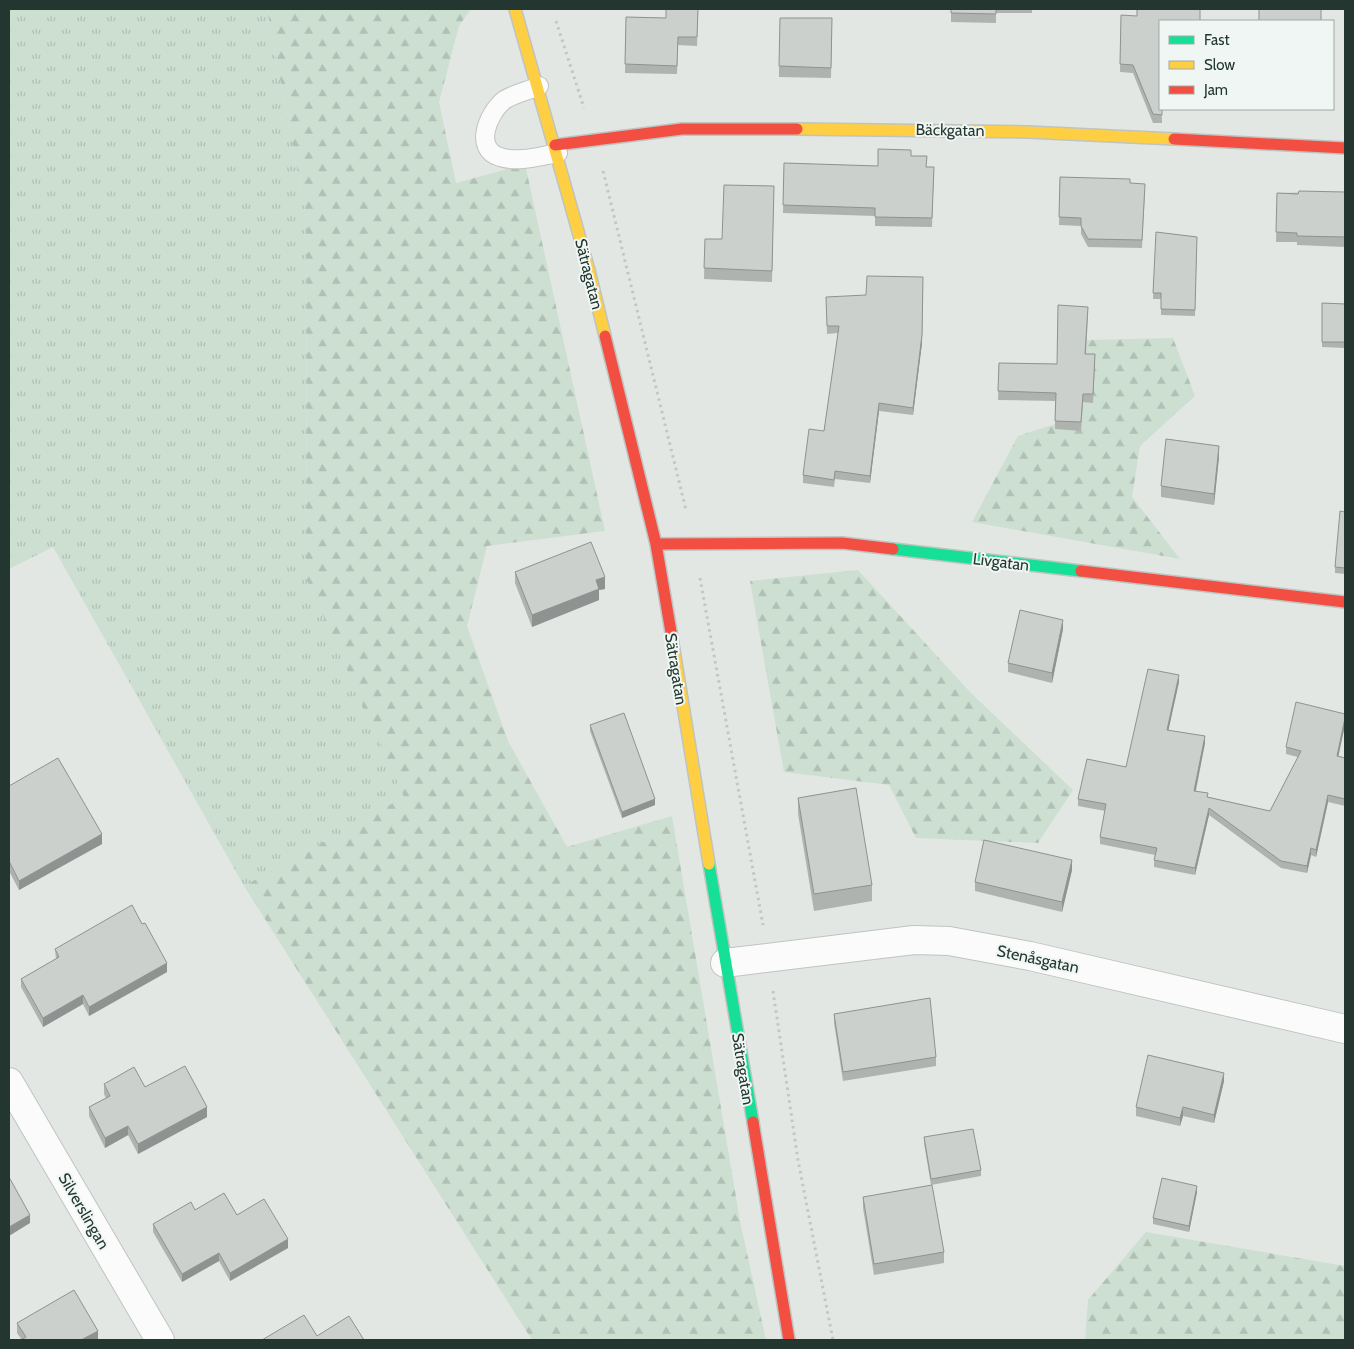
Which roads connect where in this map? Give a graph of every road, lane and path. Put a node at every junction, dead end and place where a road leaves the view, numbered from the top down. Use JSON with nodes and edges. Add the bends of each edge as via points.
{"nodes":[{"id":1,"x":515,"y":9,"type":"edge"},
{"id":2,"x":539,"y":86,"type":"junction"},
{"id":3,"x":1345,"y":148,"type":"edge"},
{"id":4,"x":557,"y":149,"type":"junction"},
{"id":5,"x":656,"y":544,"type":"junction"},
{"id":6,"x":1345,"y":602,"type":"edge"},
{"id":7,"x":725,"y":963,"type":"junction"},
{"id":8,"x":1345,"y":1029,"type":"edge"},
{"id":9,"x":9,"y":1082,"type":"edge"},
{"id":10,"x":160,"y":1340,"type":"edge"},
{"id":11,"x":789,"y":1340,"type":"edge"}],
"edges":[{"from":1,"to":2,"type":"street","name":"Sätragatan"},
{"from":2,"to":4,"type":"street","name":"Sätragatan"},
{"from":2,"to":4,"type":"lane","via":[[504,100],[494,111],[486,130],[488,148],[494,155],[513,160]]},
{"from":3,"to":4,"type":"street","name":"Bäckgatan","via":[[1028,132],[682,129]]},
{"from":4,"to":5,"type":"street","name":"Sätragatan"},
{"from":5,"to":6,"type":"street","name":"Livgatan","via":[[842,543]]},
{"from":5,"to":7,"type":"street","name":"Sätragatan"},
{"from":7,"to":8,"type":"street","name":"Stenåsgatan","via":[[914,940],[949,941],[1030,956]]},
{"from":7,"to":11,"type":"street","name":"Sätragatan"},
{"from":9,"to":10,"type":"street","name":"Silverslingan"}]}
